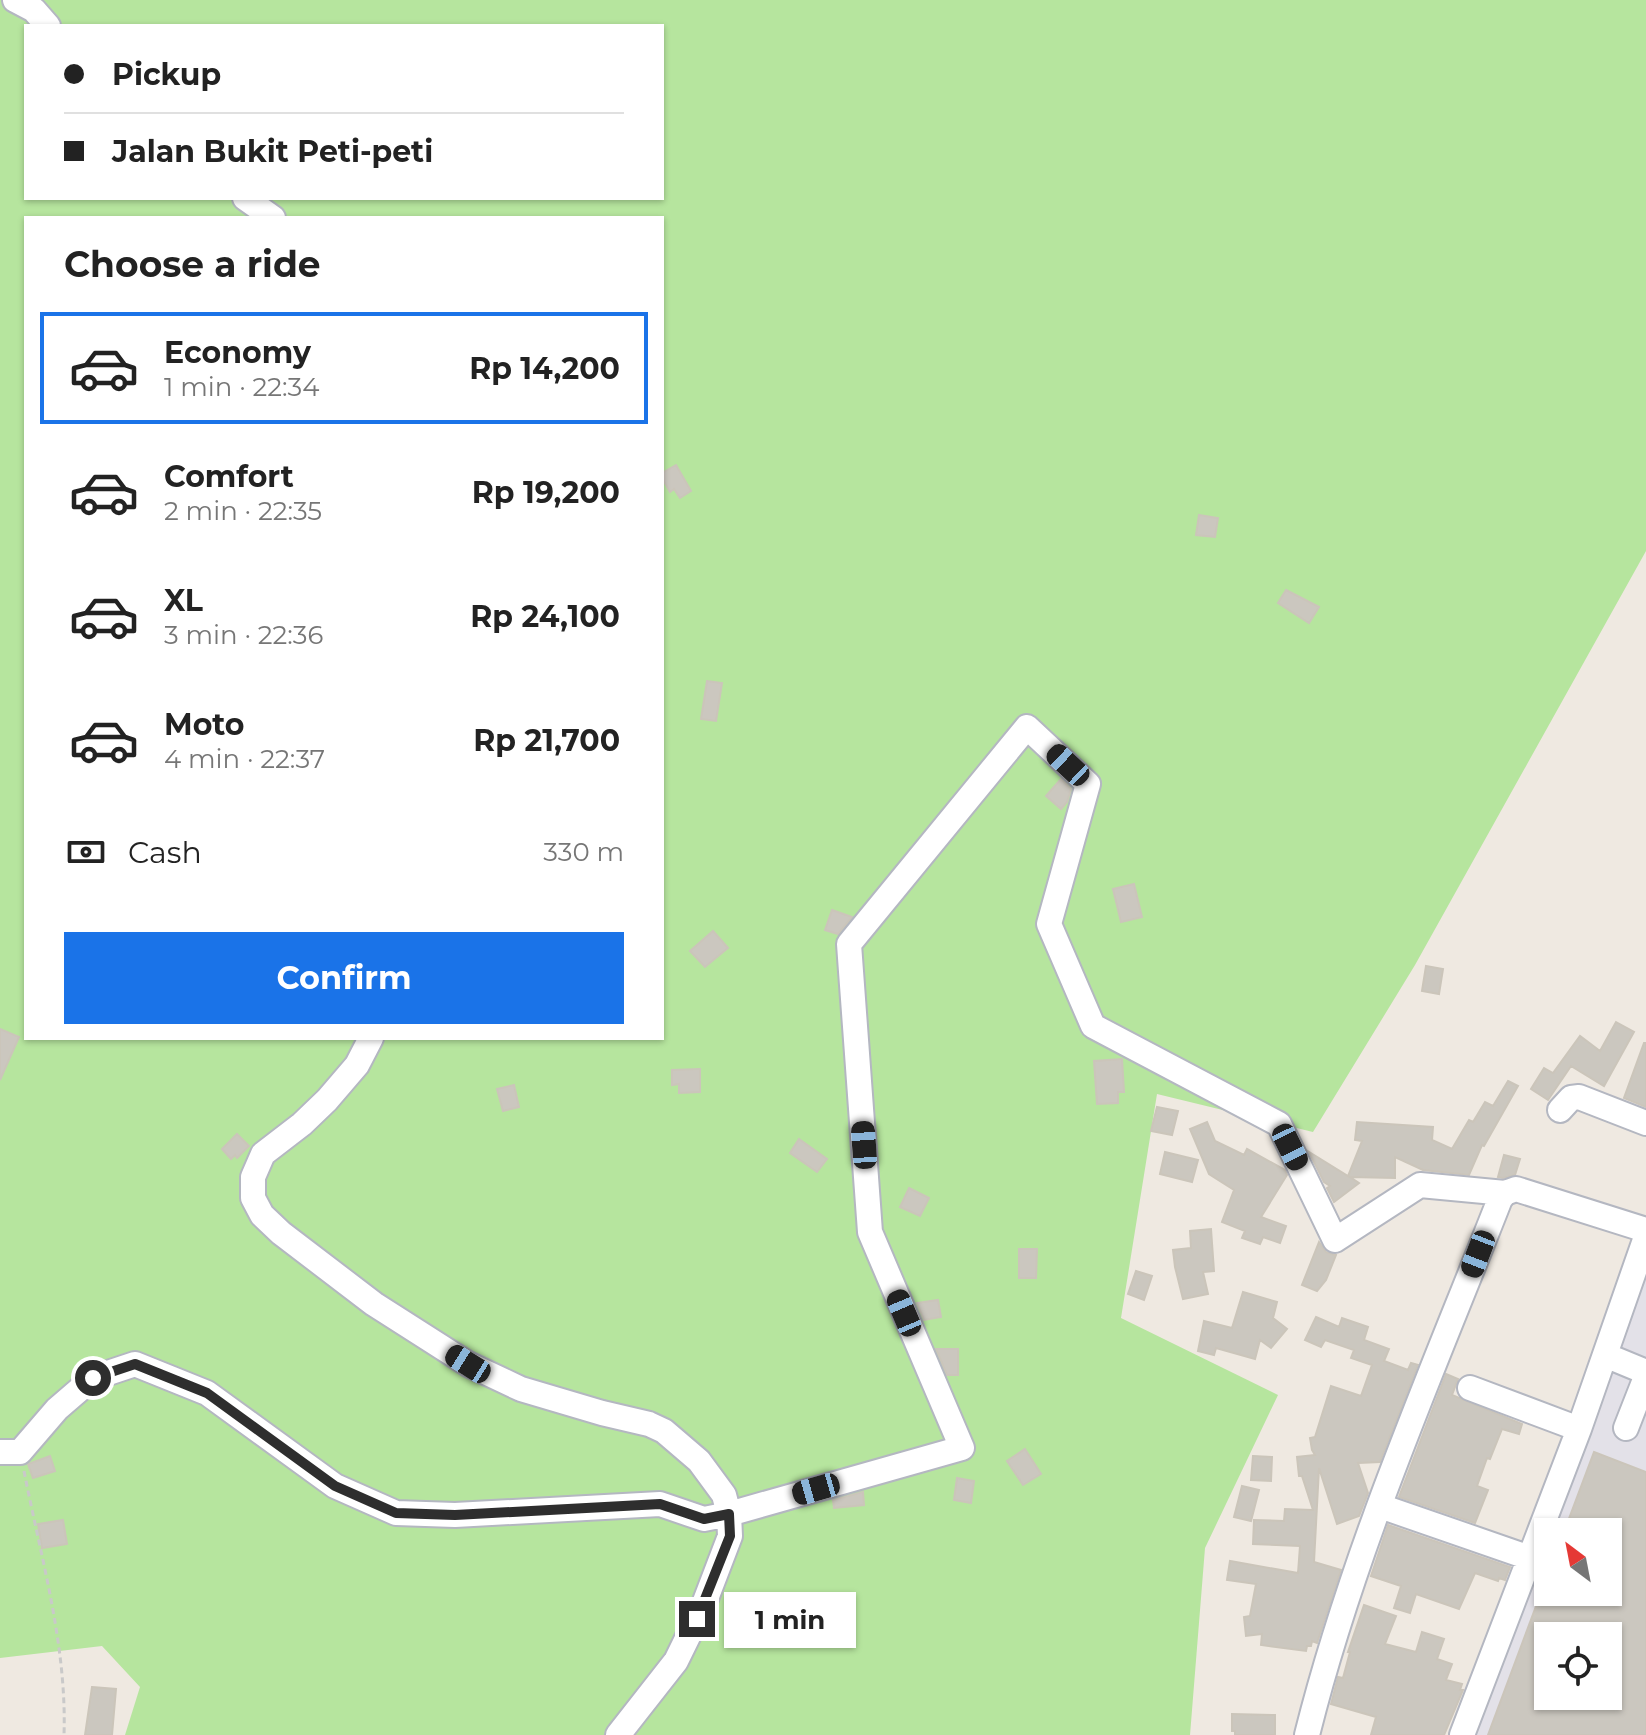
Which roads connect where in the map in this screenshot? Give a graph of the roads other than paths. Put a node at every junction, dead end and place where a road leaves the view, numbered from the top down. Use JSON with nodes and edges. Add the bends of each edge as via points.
{"nodes":[{"id":1,"x":15,"y":0,"type":"edge"},
{"id":2,"x":46,"y":24,"type":"edge"},
{"id":3,"x":248,"y":200,"type":"edge"},
{"id":4,"x":270,"y":216,"type":"edge"},
{"id":5,"x":370,"y":1040,"type":"edge"},
{"id":6,"x":1560,"y":1110,"type":"dead end"},
{"id":7,"x":1646,"y":1123,"type":"edge"},
{"id":8,"x":1505,"y":1193,"type":"junction"},
{"id":9,"x":1646,"y":1230,"type":"edge"},
{"id":10,"x":1646,"y":1238,"type":"edge"},
{"id":11,"x":1605,"y":1355,"type":"junction"},
{"id":12,"x":1646,"y":1374,"type":"edge"},
{"id":13,"x":1470,"y":1388,"type":"dead end"},
{"id":14,"x":1626,"y":1428,"type":"dead end"},
{"id":15,"x":1579,"y":1429,"type":"junction"},
{"id":16,"x":10,"y":1452,"type":"edge"},
{"id":17,"x":1380,"y":1506,"type":"junction"},
{"id":18,"x":729,"y":1514,"type":"junction"},
{"id":19,"x":1530,"y":1558,"type":"junction"},
{"id":20,"x":618,"y":1735,"type":"edge"},
{"id":21,"x":1307,"y":1735,"type":"edge"},
{"id":22,"x":1462,"y":1735,"type":"edge"}],
"edges":[{"from":1,"to":2,"type":"street"},
{"from":3,"to":4,"type":"street"},
{"from":5,"to":18,"type":"street","via":[[357,1065],[327,1100],[263,1154],[253,1177],[253,1198],[262,1215],[374,1304],[468,1364],[521,1389],[664,1431],[713,1477]]},
{"from":6,"to":7,"type":"street","via":[[1579,1097]]},
{"from":8,"to":9,"type":"street","via":[[1516,1189]]},
{"from":8,"to":17,"type":"street"},
{"from":8,"to":18,"type":"street","via":[[1420,1185],[1335,1240],[1279,1124],[1093,1026],[1049,924],[1088,784],[1027,727],[849,944],[870,1232],[962,1448]]},
{"from":10,"to":11,"type":"street"},
{"from":11,"to":12,"type":"street"},
{"from":11,"to":15,"type":"street"},
{"from":12,"to":14,"type":"street"},
{"from":13,"to":15,"type":"street"},
{"from":15,"to":19,"type":"street"},
{"from":16,"to":18,"type":"street","via":[[93,1378],[135,1364],[207,1393],[335,1486],[396,1513],[455,1515],[660,1504],[704,1519]]},
{"from":17,"to":19,"type":"street"},
{"from":17,"to":21,"type":"street","via":[[1348,1590]]},
{"from":18,"to":20,"type":"street","via":[[726,1549],[690,1635]]},
{"from":19,"to":22,"type":"street"}]}
